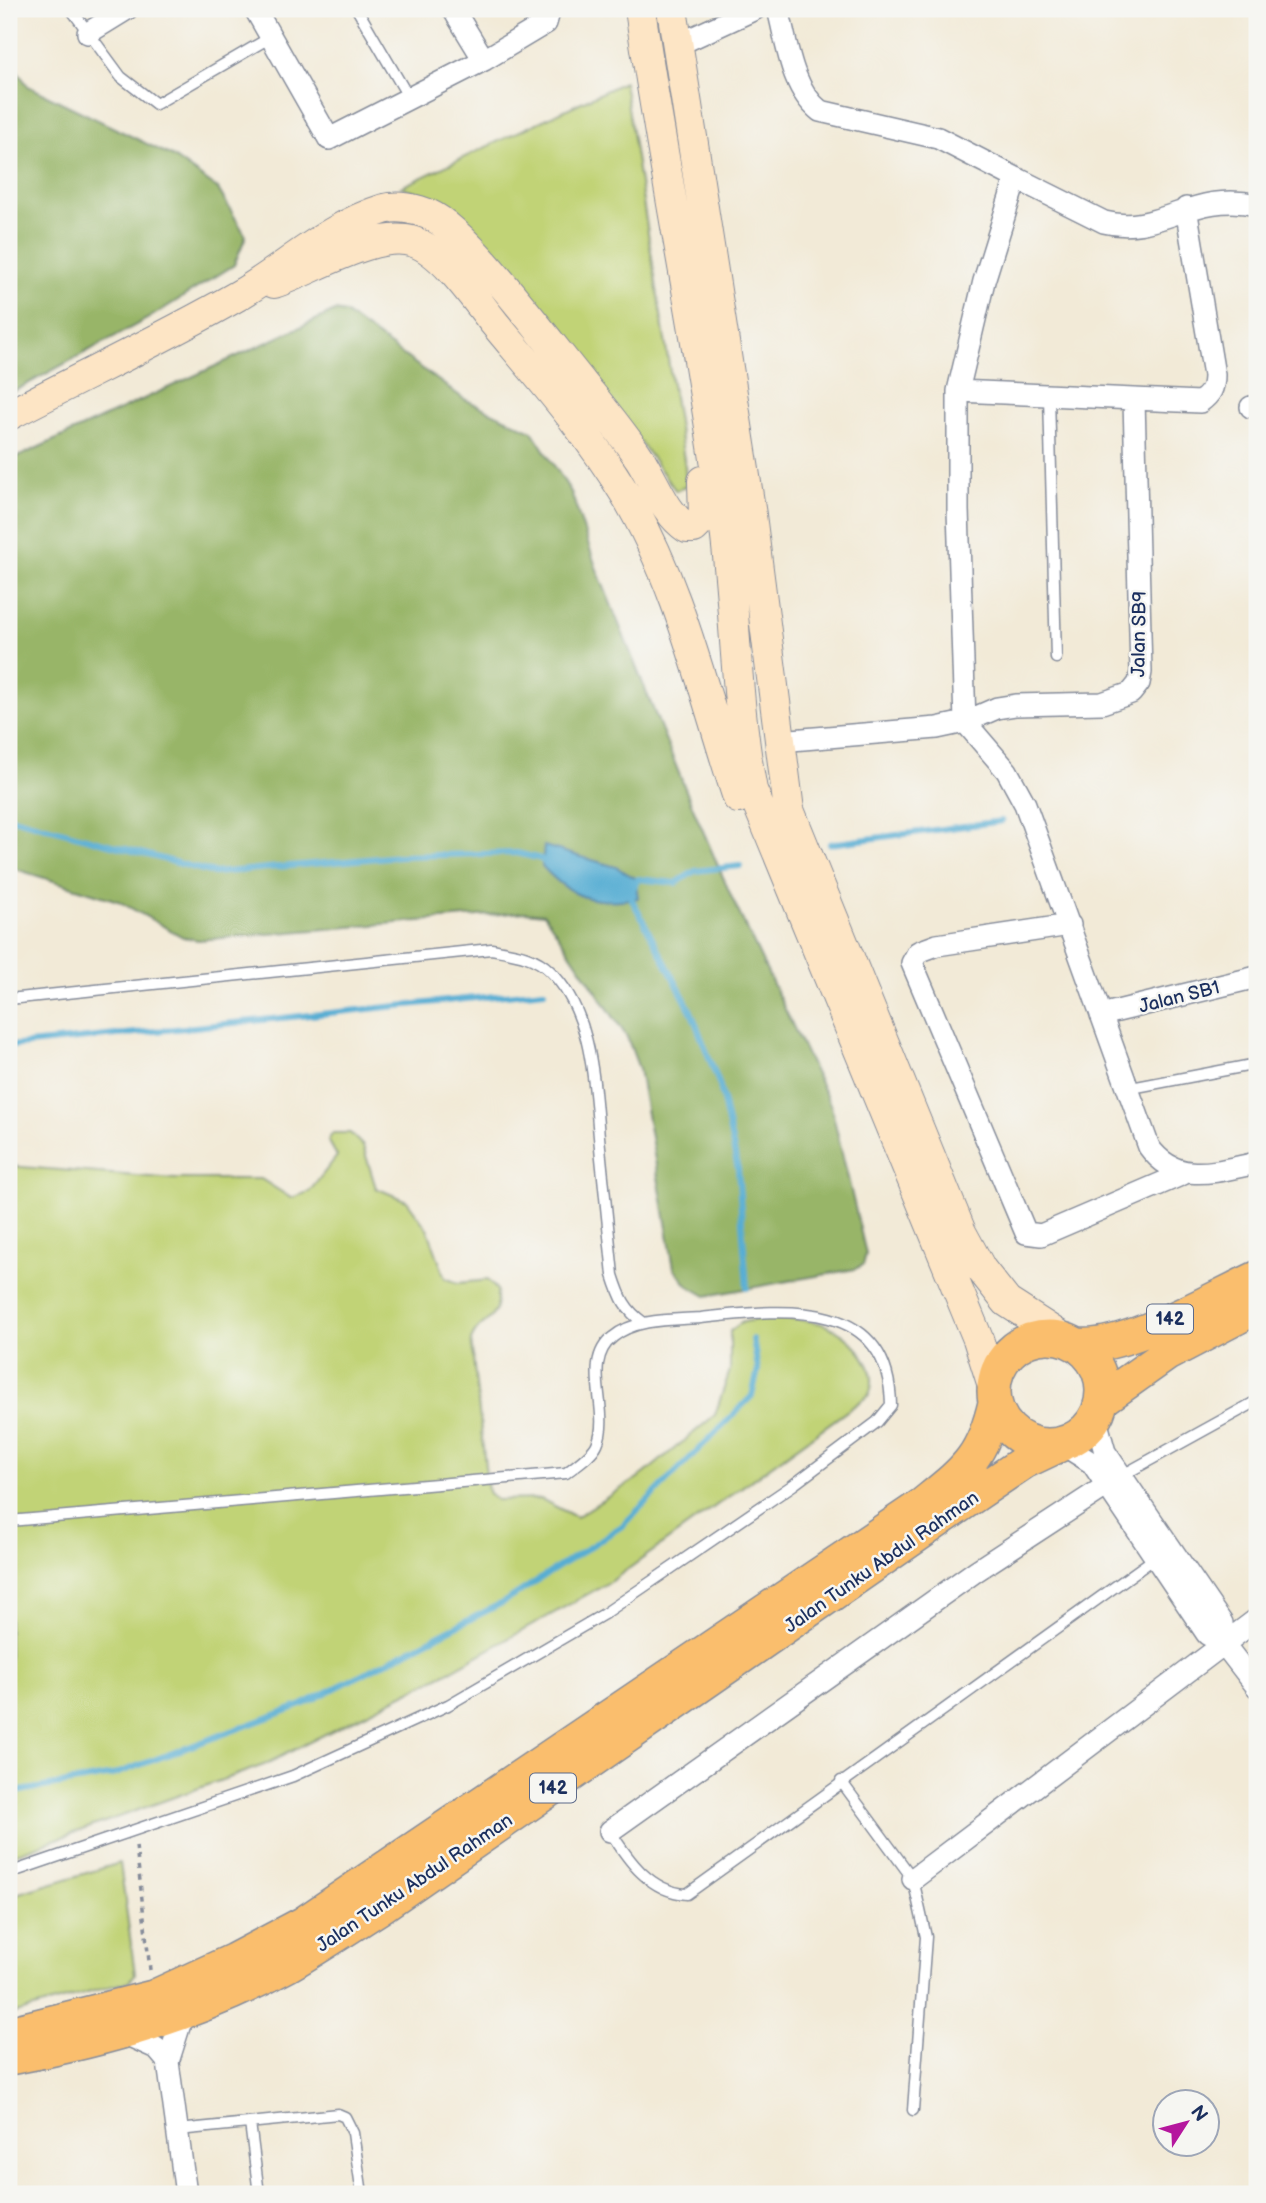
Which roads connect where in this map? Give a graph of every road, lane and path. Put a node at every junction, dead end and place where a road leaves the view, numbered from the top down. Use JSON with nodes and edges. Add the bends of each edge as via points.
{"nodes":[{"id":1,"x":71,"y":9,"type":"edge"},
{"id":2,"x":128,"y":9,"type":"edge"},
{"id":3,"x":255,"y":9,"type":"edge"},
{"id":4,"x":357,"y":9,"type":"edge"},
{"id":5,"x":453,"y":9,"type":"edge"},
{"id":6,"x":469,"y":9,"type":"edge"},
{"id":7,"x":550,"y":9,"type":"edge"},
{"id":8,"x":640,"y":9,"type":"edge"},
{"id":9,"x":672,"y":9,"type":"edge"},
{"id":10,"x":755,"y":9,"type":"edge"},
{"id":11,"x":778,"y":9,"type":"edge"},
{"id":12,"x":88,"y":33,"type":"junction"},
{"id":13,"x":271,"y":37,"type":"junction"},
{"id":14,"x":471,"y":38,"type":"junction"},
{"id":15,"x":677,"y":45,"type":"junction"},
{"id":16,"x":484,"y":60,"type":"junction"},
{"id":17,"x":650,"y":74,"type":"junction"},
{"id":18,"x":409,"y":98,"type":"junction"},
{"id":19,"x":1016,"y":178,"type":"junction"},
{"id":20,"x":1257,"y":205,"type":"edge"},
{"id":21,"x":1186,"y":208,"type":"junction"},
{"id":22,"x":240,"y":294,"type":"junction"},
{"id":23,"x":958,"y":391,"type":"junction"},
{"id":24,"x":1049,"y":396,"type":"junction"},
{"id":25,"x":1134,"y":400,"type":"junction"},
{"id":26,"x":9,"y":415,"type":"edge"},
{"id":27,"x":1056,"y":658,"type":"dead end"},
{"id":28,"x":965,"y":722,"type":"junction"},
{"id":29,"x":779,"y":741,"type":"junction"},
{"id":30,"x":1070,"y":925,"type":"junction"},
{"id":31,"x":1257,"y":977,"type":"edge"},
{"id":32,"x":9,"y":999,"type":"edge"},
{"id":33,"x":1101,"y":1015,"type":"junction"},
{"id":34,"x":858,"y":1049,"type":"junction"},
{"id":35,"x":1257,"y":1064,"type":"edge"},
{"id":36,"x":1126,"y":1089,"type":"junction"},
{"id":37,"x":1257,"y":1163,"type":"edge"},
{"id":38,"x":1183,"y":1174,"type":"junction"},
{"id":39,"x":1257,"y":1278,"type":"edge"},
{"id":40,"x":1257,"y":1307,"type":"edge"},
{"id":41,"x":644,"y":1323,"type":"junction"},
{"id":42,"x":1071,"y":1342,"type":"junction"},
{"id":43,"x":994,"y":1396,"type":"junction"},
{"id":44,"x":1257,"y":1401,"type":"edge"},
{"id":45,"x":1098,"y":1408,"type":"junction"},
{"id":46,"x":1062,"y":1444,"type":"junction"},
{"id":47,"x":1114,"y":1481,"type":"junction"},
{"id":48,"x":9,"y":1521,"type":"edge"},
{"id":49,"x":1155,"y":1558,"type":"junction"},
{"id":50,"x":1257,"y":1619,"type":"edge"},
{"id":51,"x":1223,"y":1643,"type":"junction"},
{"id":52,"x":1257,"y":1687,"type":"edge"},
{"id":53,"x":841,"y":1781,"type":"junction"},
{"id":54,"x":133,"y":1830,"type":"junction"},
{"id":55,"x":610,"y":1830,"type":"joint"},
{"id":56,"x":9,"y":1873,"type":"edge"},
{"id":57,"x":913,"y":1879,"type":"junction"},
{"id":58,"x":153,"y":1997,"type":"junction"},
{"id":59,"x":194,"y":2008,"type":"junction"},
{"id":60,"x":122,"y":2033,"type":"junction"},
{"id":61,"x":9,"y":2034,"type":"edge"},
{"id":62,"x":9,"y":2057,"type":"edge"},
{"id":63,"x":168,"y":2062,"type":"junction"},
{"id":64,"x":913,"y":2110,"type":"dead end"},
{"id":65,"x":250,"y":2123,"type":"junction"},
{"id":66,"x":178,"y":2130,"type":"junction"},
{"id":67,"x":186,"y":2194,"type":"edge"},
{"id":68,"x":259,"y":2194,"type":"edge"},
{"id":69,"x":362,"y":2194,"type":"edge"}],
"edges":[{"from":1,"to":12,"type":"lane"},
{"from":2,"to":12,"type":"street"},
{"from":3,"to":13,"type":"street"},
{"from":4,"to":18,"type":"lane"},
{"from":5,"to":14,"type":"street"},
{"from":6,"to":14,"type":"lane"},
{"from":7,"to":16,"type":"street","via":[[547,23]]},
{"from":8,"to":17,"type":"main road"},
{"from":9,"to":15,"type":"main road"},
{"from":10,"to":15,"type":"street"},
{"from":11,"to":19,"type":"street","via":[[798,83],[808,102],[820,111],[938,138]]},
{"from":12,"to":13,"type":"lane","via":[[121,77],[156,104]]},
{"from":13,"to":18,"type":"street","via":[[329,139]]},
{"from":14,"to":16,"type":"street"},
{"from":15,"to":29,"type":"main road","via":[[751,516]]},
{"from":16,"to":18,"type":"street"},
{"from":17,"to":22,"type":"main road","via":[[666,235],[705,493],[705,518],[694,528],[679,523],[606,412],[475,255],[432,215],[387,208],[358,219],[290,258]]},
{"from":17,"to":34,"type":"main road","via":[[723,519],[752,790]]},
{"from":19,"to":21,"type":"street","via":[[1120,226],[1142,224]]},
{"from":19,"to":23,"type":"street","via":[[976,307]]},
{"from":20,"to":21,"type":"street","via":[[1225,201]]},
{"from":21,"to":25,"type":"street","via":[[1214,384],[1200,402]]},
{"from":22,"to":26,"type":"main road"},
{"from":22,"to":34,"type":"main road","via":[[299,275],[371,243],[413,242],[433,253],[458,279],[547,387],[624,493],[651,545],[674,600],[746,823],[795,937]]},
{"from":23,"to":24,"type":"street"},
{"from":23,"to":28,"type":"street"},
{"from":24,"to":25,"type":"street"},
{"from":24,"to":27,"type":"lane"},
{"from":25,"to":28,"type":"street","name":"Jalan SB9","via":[[1139,683],[1120,699],[997,708]]},
{"from":28,"to":29,"type":"street","via":[[913,731]]},
{"from":28,"to":30,"type":"street","via":[[987,745],[1025,804]]},
{"from":29,"to":42,"type":"main road","via":[[789,810],[961,1231],[981,1269],[1007,1302]]},
{"from":30,"to":33,"type":"street"},
{"from":30,"to":38,"type":"street","via":[[937,945],[918,953],[912,963],[1026,1233],[1041,1235]]},
{"from":31,"to":33,"type":"street","name":"Jalan SB1"},
{"from":32,"to":41,"type":"lane","via":[[491,949],[524,955],[548,969],[566,989],[578,1016],[590,1058],[613,1275],[624,1306]]},
{"from":33,"to":36,"type":"street"},
{"from":34,"to":43,"type":"main road","via":[[978,1339]]},
{"from":35,"to":36,"type":"lane"},
{"from":36,"to":38,"type":"street","via":[[1157,1159]]},
{"from":37,"to":38,"type":"street"},
{"from":39,"to":42,"type":"main road","number":"142","via":[[1116,1340]]},
{"from":40,"to":45,"type":"main road","number":"142","via":[[1167,1354]]},
{"from":41,"to":48,"type":"lane","via":[[612,1337],[600,1353],[601,1430],[596,1446],[566,1473]]},
{"from":41,"to":54,"type":"lane","via":[[781,1312],[831,1316],[868,1340],[883,1362],[891,1382],[891,1405],[877,1422],[604,1614],[448,1705],[293,1776]]},
{"from":42,"to":43,"type":"main road","number":"142","via":[[1039,1337],[1016,1346],[996,1373]]},
{"from":42,"to":45,"type":"main road","via":[[1098,1369],[1103,1384]]},
{"from":43,"to":46,"type":"main road","via":[[1002,1420],[1013,1433],[1045,1446]]},
{"from":43,"to":58,"type":"main road","name":"Jalan Tunku Abdul Rahman","number":"142","via":[[988,1436],[977,1455],[922,1505],[304,1923]]},
{"from":44,"to":47,"type":"lane"},
{"from":45,"to":46,"type":"main road","number":"142","via":[[1081,1434]]},
{"from":45,"to":47,"type":"street"},
{"from":46,"to":47,"type":"street"},
{"from":46,"to":59,"type":"main road","name":"Jalan Tunku Abdul Rahman","number":"142","via":[[1024,1462],[968,1500],[379,1908],[287,1965]]},
{"from":47,"to":49,"type":"street"},
{"from":47,"to":51,"type":"street","via":[[1222,1623]]},
{"from":47,"to":55,"type":"street","via":[[976,1571]]},
{"from":49,"to":51,"type":"street","via":[[1207,1634]]},
{"from":49,"to":53,"type":"lane"},
{"from":50,"to":51,"type":"street"},
{"from":51,"to":52,"type":"street"},
{"from":51,"to":57,"type":"street"},
{"from":53,"to":55,"type":"lane","via":[[687,1894],[671,1893],[632,1866]]},
{"from":53,"to":57,"type":"lane"},
{"from":54,"to":56,"type":"lane"},
{"from":54,"to":58,"type":"path"},
{"from":57,"to":64,"type":"lane","via":[[926,1937]]},
{"from":58,"to":61,"type":"main road","name":"Jalan Tunku Abdul Rahman","number":"142"},
{"from":59,"to":60,"type":"main road","name":"Jalan Tunku Abdul Rahman","number":"142"},
{"from":59,"to":63,"type":"street","via":[[180,2024]]},
{"from":60,"to":62,"type":"main road","name":"Jalan Tunku Abdul Rahman","number":"142"},
{"from":60,"to":63,"type":"street","via":[[156,2048]]},
{"from":63,"to":66,"type":"street"},
{"from":65,"to":66,"type":"lane"},
{"from":65,"to":68,"type":"lane"},
{"from":65,"to":69,"type":"lane","via":[[345,2117],[353,2133]]},
{"from":66,"to":67,"type":"street"}]}
